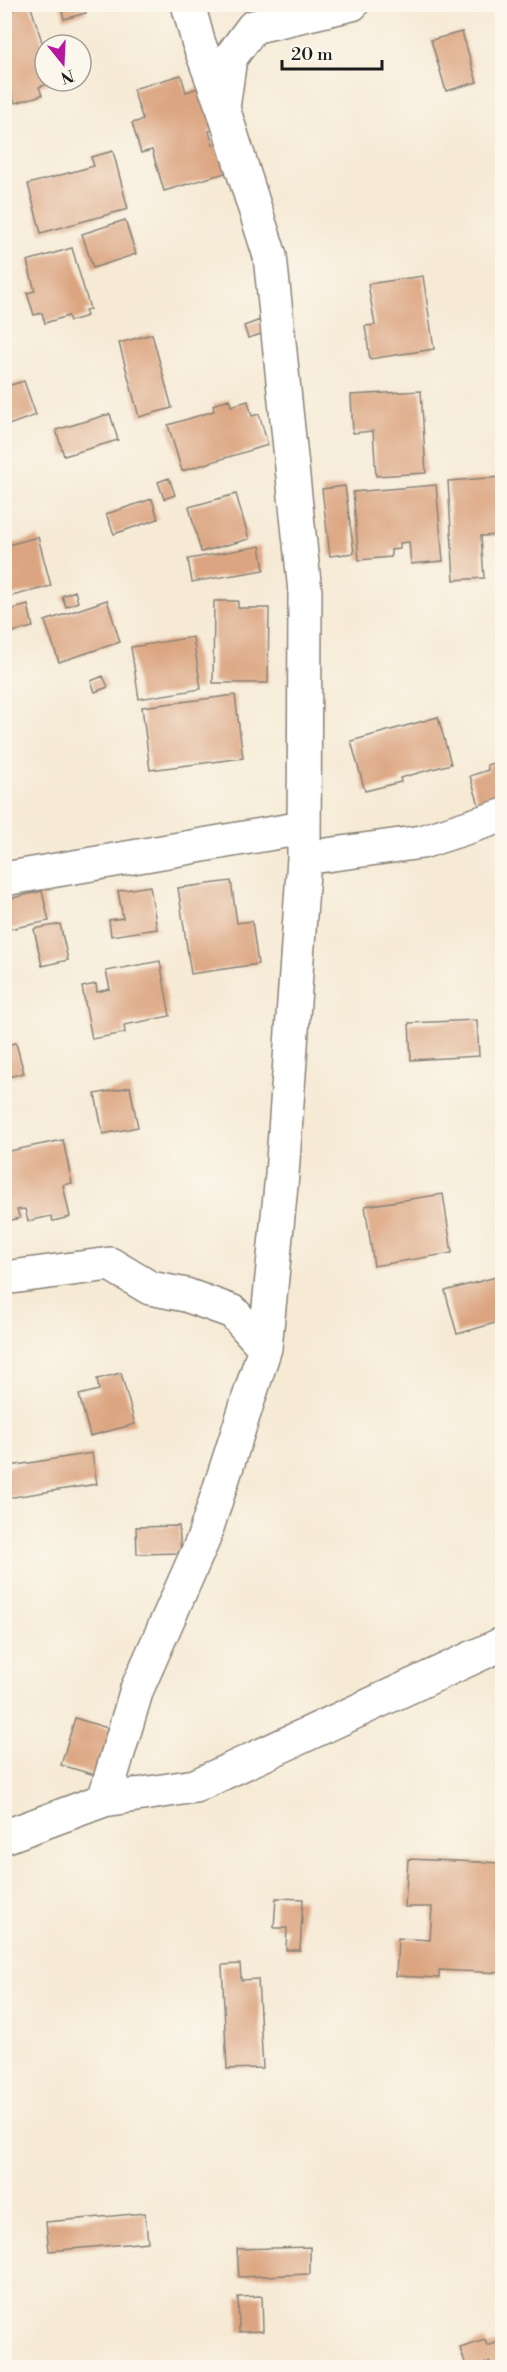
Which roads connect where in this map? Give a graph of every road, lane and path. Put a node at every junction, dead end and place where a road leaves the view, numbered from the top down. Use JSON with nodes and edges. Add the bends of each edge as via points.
{"nodes":[{"id":1,"x":188,"y":4,"type":"edge"},
{"id":2,"x":352,"y":4,"type":"edge"},
{"id":3,"x":223,"y":108,"type":"junction"},
{"id":4,"x":502,"y":816,"type":"edge"},
{"id":5,"x":303,"y":843,"type":"junction"},
{"id":6,"x":4,"y":879,"type":"edge"},
{"id":7,"x":4,"y":1278,"type":"edge"},
{"id":8,"x":265,"y":1348,"type":"junction"},
{"id":9,"x":502,"y":1644,"type":"edge"},
{"id":10,"x":104,"y":1800,"type":"junction"},
{"id":11,"x":4,"y":1838,"type":"edge"}],
"edges":[{"from":1,"to":3,"type":"street"},
{"from":2,"to":3,"type":"street","via":[[253,27],[230,58]]},
{"from":3,"to":5,"type":"street","via":[[271,268],[305,592]]},
{"from":4,"to":5,"type":"street","via":[[422,842]]},
{"from":5,"to":6,"type":"street"},
{"from":5,"to":8,"type":"street","via":[[282,1175]]},
{"from":7,"to":8,"type":"street","via":[[110,1264],[150,1288],[186,1295],[233,1312]]},
{"from":8,"to":10,"type":"street","via":[[203,1540],[137,1689]]},
{"from":9,"to":10,"type":"street","via":[[195,1786]]},
{"from":10,"to":11,"type":"street"}]}
